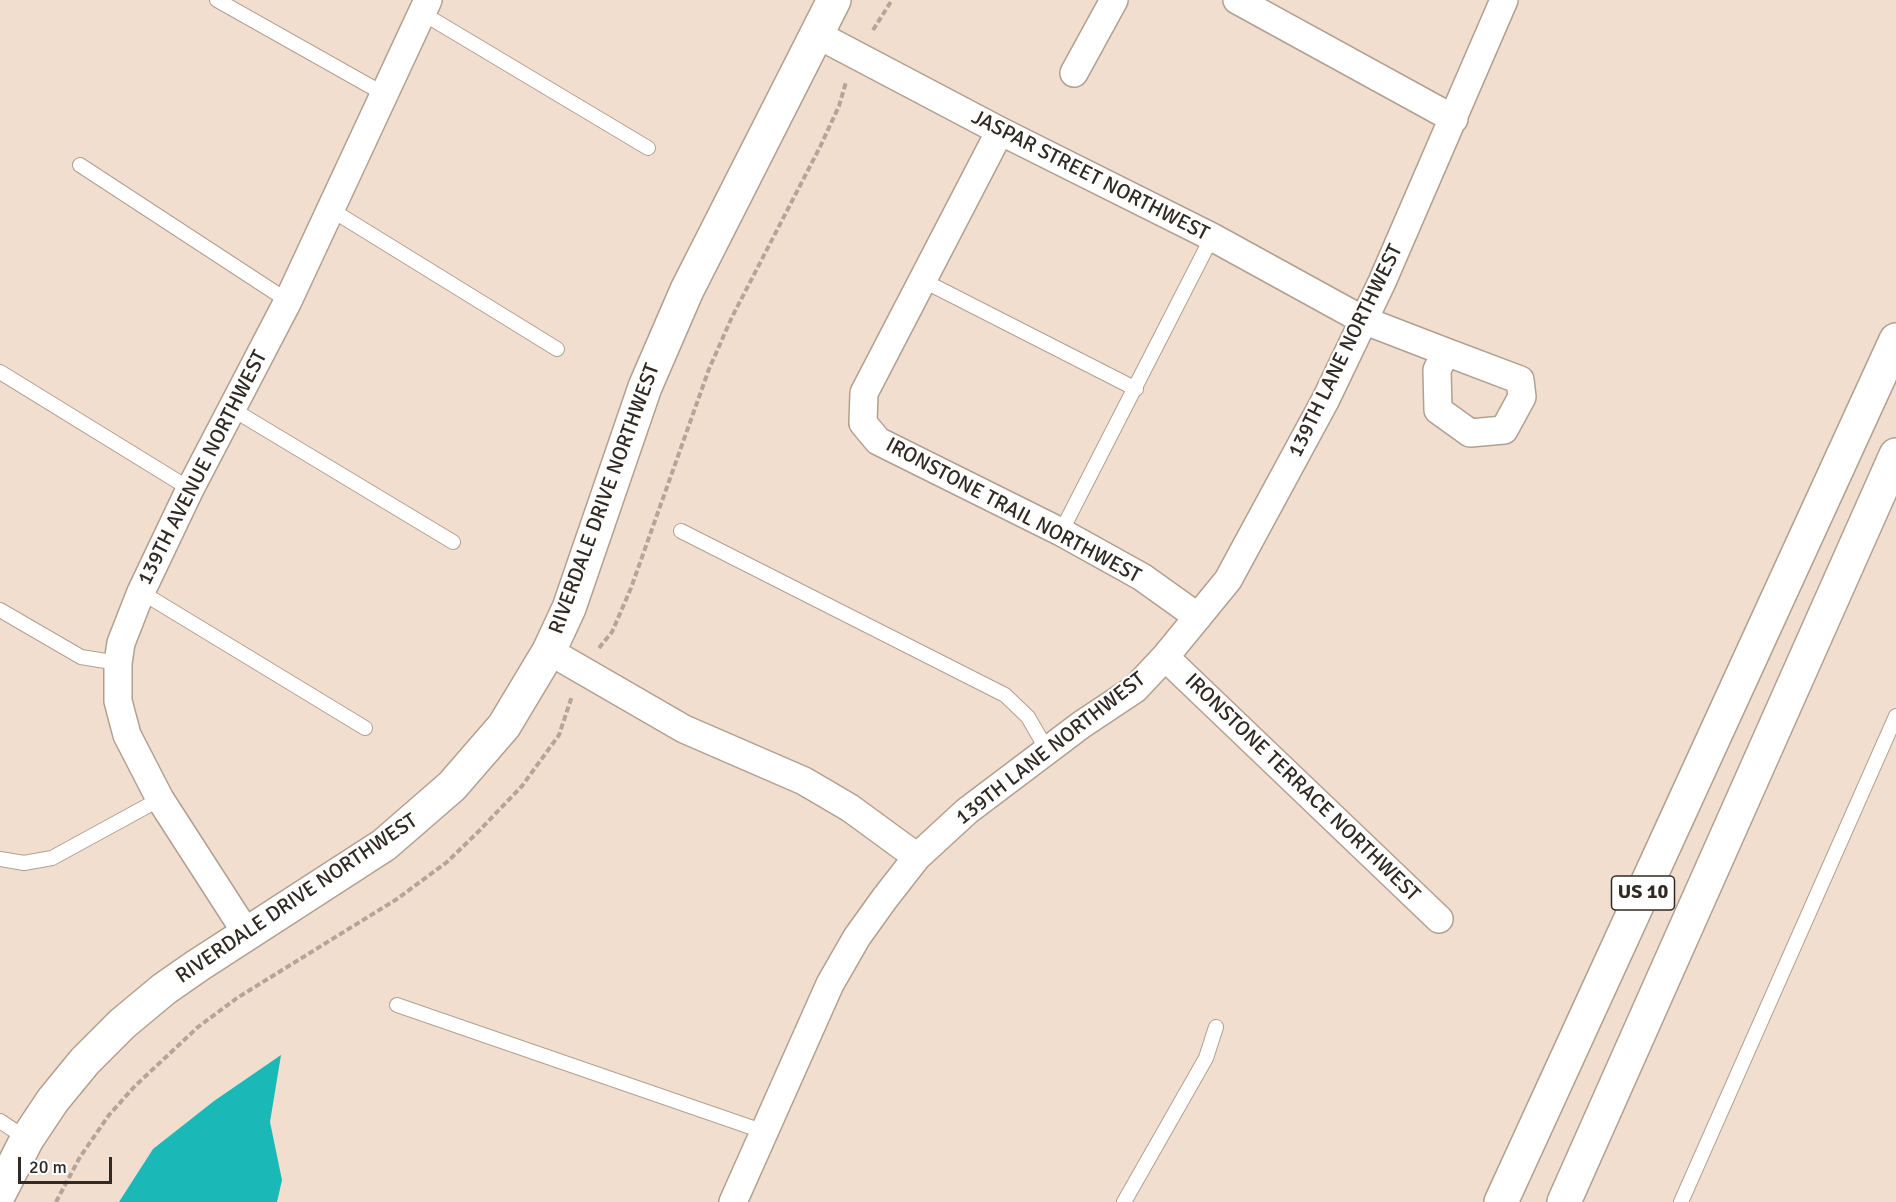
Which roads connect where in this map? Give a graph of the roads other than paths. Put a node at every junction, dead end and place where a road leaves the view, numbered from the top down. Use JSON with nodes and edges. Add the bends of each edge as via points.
{"nodes":[{"id":1,"x":217,"y":0,"type":"edge"},
{"id":2,"x":834,"y":0,"type":"edge"},
{"id":3,"x":1114,"y":0,"type":"edge"},
{"id":4,"x":1237,"y":0,"type":"edge"},
{"id":5,"x":1504,"y":0,"type":"edge"},
{"id":6,"x":425,"y":6,"type":"edge"},
{"id":7,"x":816,"y":34,"type":"junction"},
{"id":8,"x":1074,"y":73,"type":"dead end"},
{"id":9,"x":384,"y":94,"type":"junction"},
{"id":10,"x":1454,"y":119,"type":"junction"},
{"id":11,"x":1000,"y":131,"type":"junction"},
{"id":12,"x":648,"y":148,"type":"dead end"},
{"id":13,"x":80,"y":165,"type":"dead end"},
{"id":14,"x":330,"y":209,"type":"junction"},
{"id":15,"x":1212,"y":237,"type":"junction"},
{"id":16,"x":924,"y":281,"type":"junction"},
{"id":17,"x":288,"y":302,"type":"junction"},
{"id":18,"x":1363,"y":320,"type":"junction"},
{"id":19,"x":1896,"y":340,"type":"edge"},
{"id":20,"x":557,"y":349,"type":"dead end"},
{"id":21,"x":1446,"y":351,"type":"dead end"},
{"id":22,"x":0,"y":372,"type":"edge"},
{"id":23,"x":1136,"y":389,"type":"junction"},
{"id":24,"x":232,"y":409,"type":"junction"},
{"id":25,"x":1896,"y":455,"type":"edge"},
{"id":26,"x":190,"y":489,"type":"junction"},
{"id":27,"x":681,"y":531,"type":"dead end"},
{"id":28,"x":1061,"y":532,"type":"junction"},
{"id":29,"x":453,"y":542,"type":"dead end"},
{"id":30,"x":141,"y":592,"type":"junction"},
{"id":31,"x":0,"y":610,"type":"edge"},
{"id":32,"x":1198,"y":617,"type":"junction"},
{"id":33,"x":549,"y":651,"type":"junction"},
{"id":34,"x":1165,"y":657,"type":"junction"},
{"id":35,"x":118,"y":663,"type":"junction"},
{"id":36,"x":1896,"y":716,"type":"edge"},
{"id":37,"x":365,"y":728,"type":"dead end"},
{"id":38,"x":1047,"y":750,"type":"junction"},
{"id":39,"x":160,"y":799,"type":"junction"},
{"id":40,"x":917,"y":857,"type":"junction"},
{"id":41,"x":0,"y":859,"type":"edge"},
{"id":42,"x":1439,"y":919,"type":"dead end"},
{"id":43,"x":247,"y":934,"type":"junction"},
{"id":44,"x":397,"y":1005,"type":"dead end"},
{"id":45,"x":1216,"y":1027,"type":"dead end"},
{"id":46,"x":0,"y":1121,"type":"edge"},
{"id":47,"x":762,"y":1131,"type":"junction"},
{"id":48,"x":27,"y":1138,"type":"junction"},
{"id":49,"x":0,"y":1192,"type":"edge"},
{"id":50,"x":733,"y":1202,"type":"edge"},
{"id":51,"x":1124,"y":1202,"type":"edge"},
{"id":52,"x":1501,"y":1202,"type":"edge"},
{"id":53,"x":1564,"y":1202,"type":"edge"},
{"id":54,"x":1681,"y":1202,"type":"edge"}],
"edges":[{"from":1,"to":9,"type":"lane"},
{"from":2,"to":7,"type":"main road","name":"RIVERDALE DRIVE NORTHWEST"},
{"from":3,"to":8,"type":"street"},
{"from":4,"to":10,"type":"street"},
{"from":5,"to":10,"type":"street","name":"139TH LANE NORTHWEST"},
{"from":6,"to":9,"type":"street","name":"139TH AVENUE NORTHWEST"},
{"from":6,"to":12,"type":"lane"},
{"from":7,"to":11,"type":"street","name":"JASPAR STREET NORTHWEST"},
{"from":7,"to":33,"type":"main road","name":"RIVERDALE DRIVE NORTHWEST","via":[[663,342],[580,580]]},
{"from":9,"to":14,"type":"street","name":"139TH AVENUE NORTHWEST"},
{"from":10,"to":18,"type":"street","name":"139TH LANE NORTHWEST"},
{"from":11,"to":15,"type":"street","name":"JASPAR STREET NORTHWEST"},
{"from":11,"to":16,"type":"street","name":"IRONSTONE TRAIL NORTHWEST"},
{"from":13,"to":17,"type":"lane"},
{"from":14,"to":17,"type":"street","name":"139TH AVENUE NORTHWEST"},
{"from":14,"to":20,"type":"lane"},
{"from":15,"to":18,"type":"street","name":"JASPAR STREET NORTHWEST"},
{"from":15,"to":23,"type":"lane"},
{"from":16,"to":23,"type":"lane"},
{"from":16,"to":28,"type":"street","name":"IRONSTONE TRAIL NORTHWEST","via":[[864,393],[863,423],[878,441]]},
{"from":17,"to":24,"type":"street","name":"139TH AVENUE NORTHWEST"},
{"from":18,"to":21,"type":"street","name":"JASPAR STREET NORTHWEST"},
{"from":18,"to":32,"type":"street","name":"139TH LANE NORTHWEST","via":[[1264,517],[1228,580]]},
{"from":19,"to":52,"type":"main road","number":"US 10"},
{"from":22,"to":26,"type":"lane"},
{"from":23,"to":28,"type":"lane"},
{"from":24,"to":26,"type":"street","name":"139TH AVENUE NORTHWEST"},
{"from":24,"to":29,"type":"lane"},
{"from":25,"to":53,"type":"main road","number":"US 10"},
{"from":26,"to":30,"type":"street","name":"139TH AVENUE NORTHWEST"},
{"from":27,"to":38,"type":"lane","via":[[1005,695],[1028,717]]},
{"from":28,"to":32,"type":"street","name":"IRONSTONE TRAIL NORTHWEST","via":[[1142,577]]},
{"from":30,"to":35,"type":"street","name":"139TH AVENUE NORTHWEST","via":[[123,635]]},
{"from":30,"to":37,"type":"lane"},
{"from":31,"to":35,"type":"lane","via":[[81,657]]},
{"from":32,"to":34,"type":"street","name":"139TH LANE NORTHWEST"},
{"from":33,"to":40,"type":"street","via":[[684,729],[804,781],[850,808]]},
{"from":33,"to":43,"type":"main road","name":"RIVERDALE DRIVE NORTHWEST","via":[[504,726],[422,815],[345,872]]},
{"from":34,"to":38,"type":"street","name":"139TH LANE NORTHWEST","via":[[1135,689]]},
{"from":34,"to":42,"type":"street","name":"IRONSTONE TERRACE NORTHWEST"},
{"from":35,"to":39,"type":"street","name":"139TH AVENUE NORTHWEST","via":[[118,701],[127,735]]},
{"from":36,"to":54,"type":"lane"},
{"from":38,"to":40,"type":"street","name":"139TH LANE NORTHWEST","via":[[967,811]]},
{"from":39,"to":41,"type":"lane","via":[[52,858],[24,863]]},
{"from":39,"to":43,"type":"street","name":"139TH AVENUE NORTHWEST"},
{"from":40,"to":47,"type":"street","name":"139TH LANE NORTHWEST","via":[[857,937],[830,984]]},
{"from":43,"to":48,"type":"main road","name":"RIVERDALE DRIVE NORTHWEST","via":[[164,989],[122,1024],[52,1100]]},
{"from":44,"to":47,"type":"lane"},
{"from":45,"to":51,"type":"lane","via":[[1206,1058]]},
{"from":46,"to":48,"type":"lane"},
{"from":47,"to":50,"type":"street","name":"139TH LANE NORTHWEST"},
{"from":48,"to":49,"type":"main road","name":"RIVERDALE DRIVE NORTHWEST"}]}
